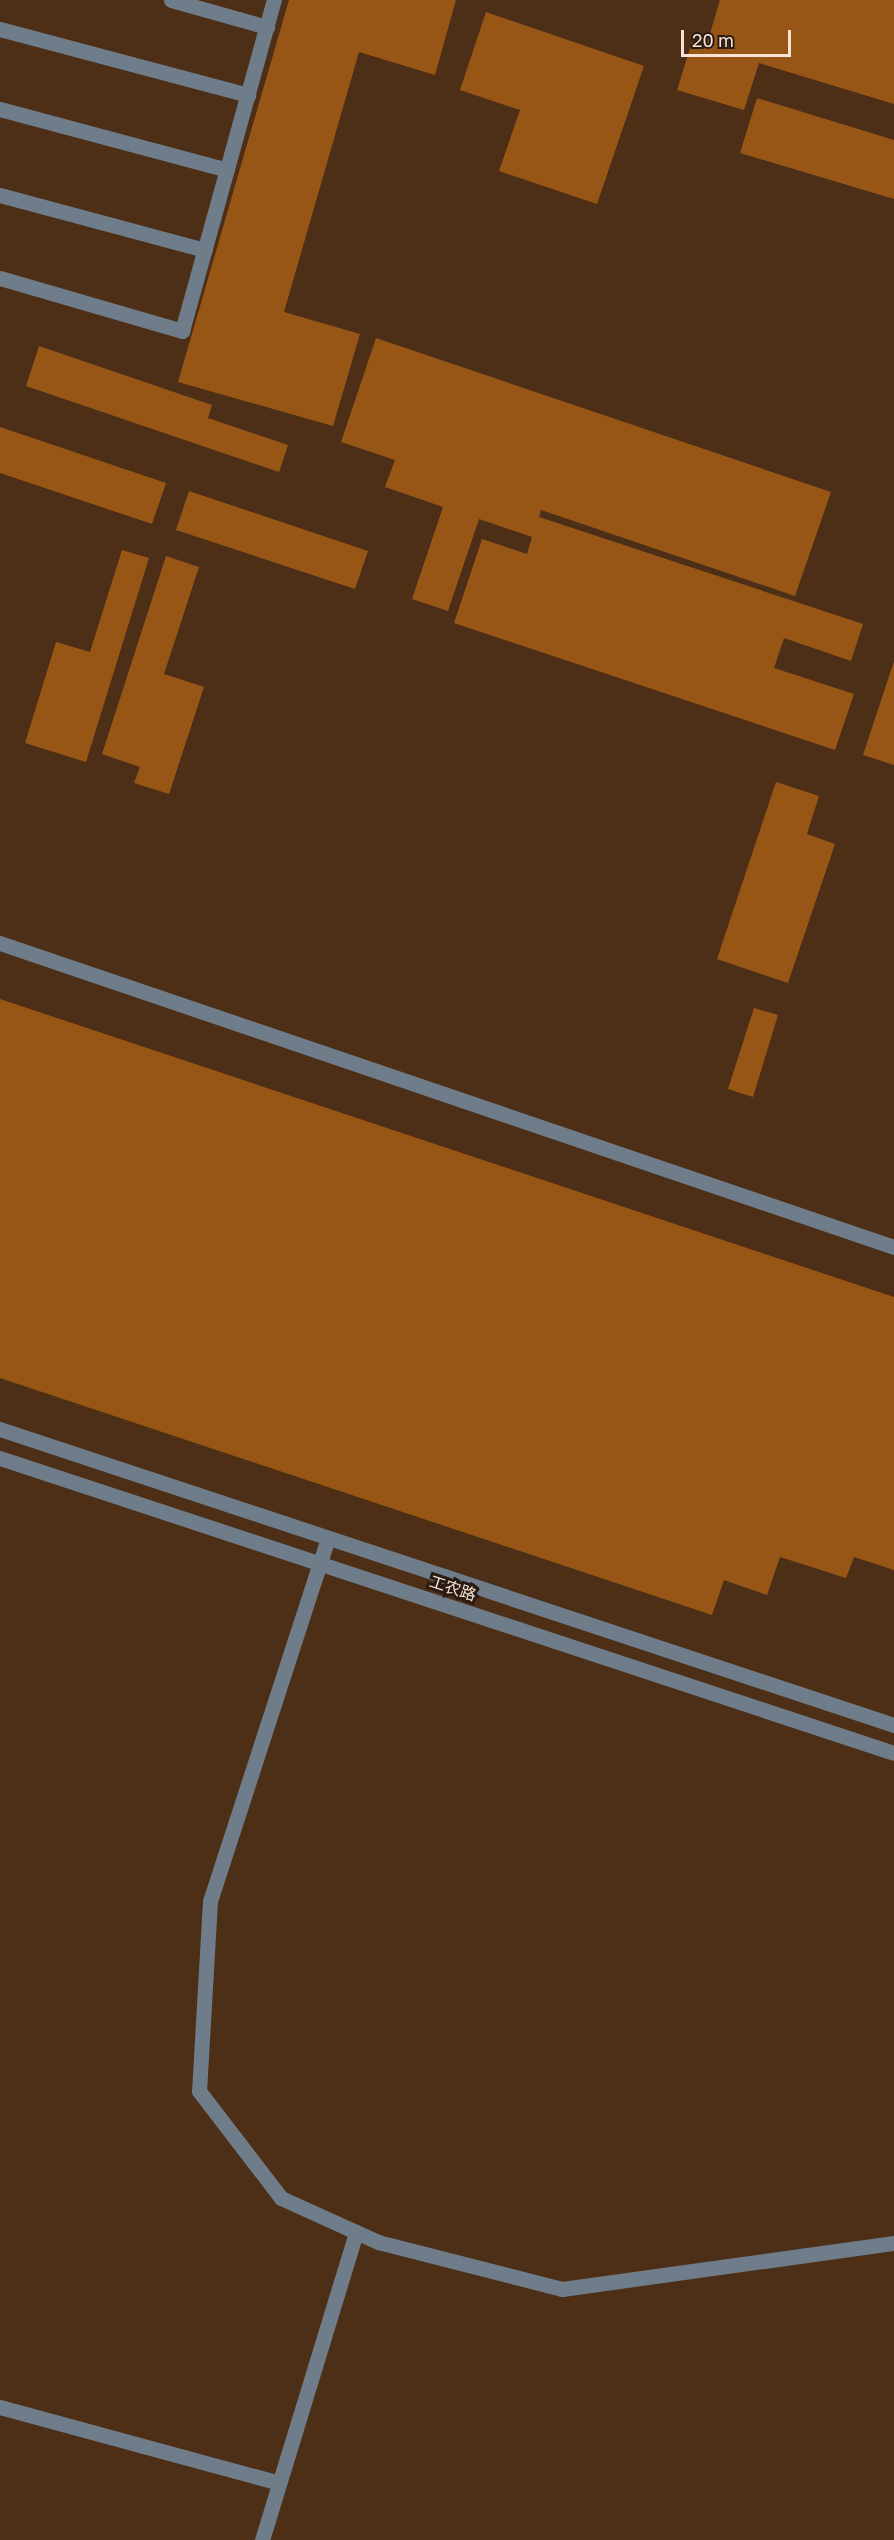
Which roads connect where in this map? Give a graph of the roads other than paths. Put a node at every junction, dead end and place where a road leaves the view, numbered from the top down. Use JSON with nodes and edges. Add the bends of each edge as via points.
{"nodes":[{"id":1,"x":171,"y":0,"type":"edge"},
{"id":2,"x":274,"y":0,"type":"edge"},
{"id":3,"x":267,"y":27,"type":"junction"},
{"id":4,"x":0,"y":29,"type":"edge"},
{"id":5,"x":248,"y":95,"type":"junction"},
{"id":6,"x":0,"y":109,"type":"edge"},
{"id":7,"x":227,"y":170,"type":"junction"},
{"id":8,"x":0,"y":195,"type":"edge"},
{"id":9,"x":205,"y":250,"type":"junction"},
{"id":10,"x":0,"y":278,"type":"edge"},
{"id":11,"x":0,"y":943,"type":"edge"},
{"id":12,"x":894,"y":1247,"type":"edge"},
{"id":13,"x":0,"y":1429,"type":"edge"},
{"id":14,"x":0,"y":1458,"type":"edge"},
{"id":15,"x":328,"y":1538,"type":"junction"},
{"id":16,"x":320,"y":1563,"type":"junction"},
{"id":17,"x":894,"y":1725,"type":"edge"},
{"id":18,"x":894,"y":1753,"type":"edge"},
{"id":19,"x":356,"y":2232,"type":"junction"},
{"id":20,"x":894,"y":2243,"type":"edge"},
{"id":21,"x":0,"y":2407,"type":"edge"},
{"id":22,"x":279,"y":2483,"type":"junction"},
{"id":23,"x":262,"y":2540,"type":"edge"}],
"edges":[{"from":1,"to":3,"type":"street"},
{"from":2,"to":3,"type":"street"},
{"from":3,"to":5,"type":"street"},
{"from":4,"to":5,"type":"street"},
{"from":5,"to":7,"type":"street"},
{"from":6,"to":7,"type":"street"},
{"from":7,"to":9,"type":"street"},
{"from":8,"to":9,"type":"street"},
{"from":9,"to":10,"type":"street","via":[[182,331]]},
{"from":11,"to":12,"type":"street"},
{"from":13,"to":15,"type":"street","name":"工农路"},
{"from":14,"to":16,"type":"street","name":"工农路"},
{"from":15,"to":16,"type":"street"},
{"from":15,"to":17,"type":"street","name":"工农路"},
{"from":16,"to":18,"type":"street","name":"工农路"},
{"from":16,"to":19,"type":"street","via":[[210,1901],[199,2091],[281,2198]]},
{"from":19,"to":20,"type":"street","via":[[562,2289]]},
{"from":19,"to":22,"type":"street"},
{"from":21,"to":22,"type":"street"},
{"from":22,"to":23,"type":"street"}]}
